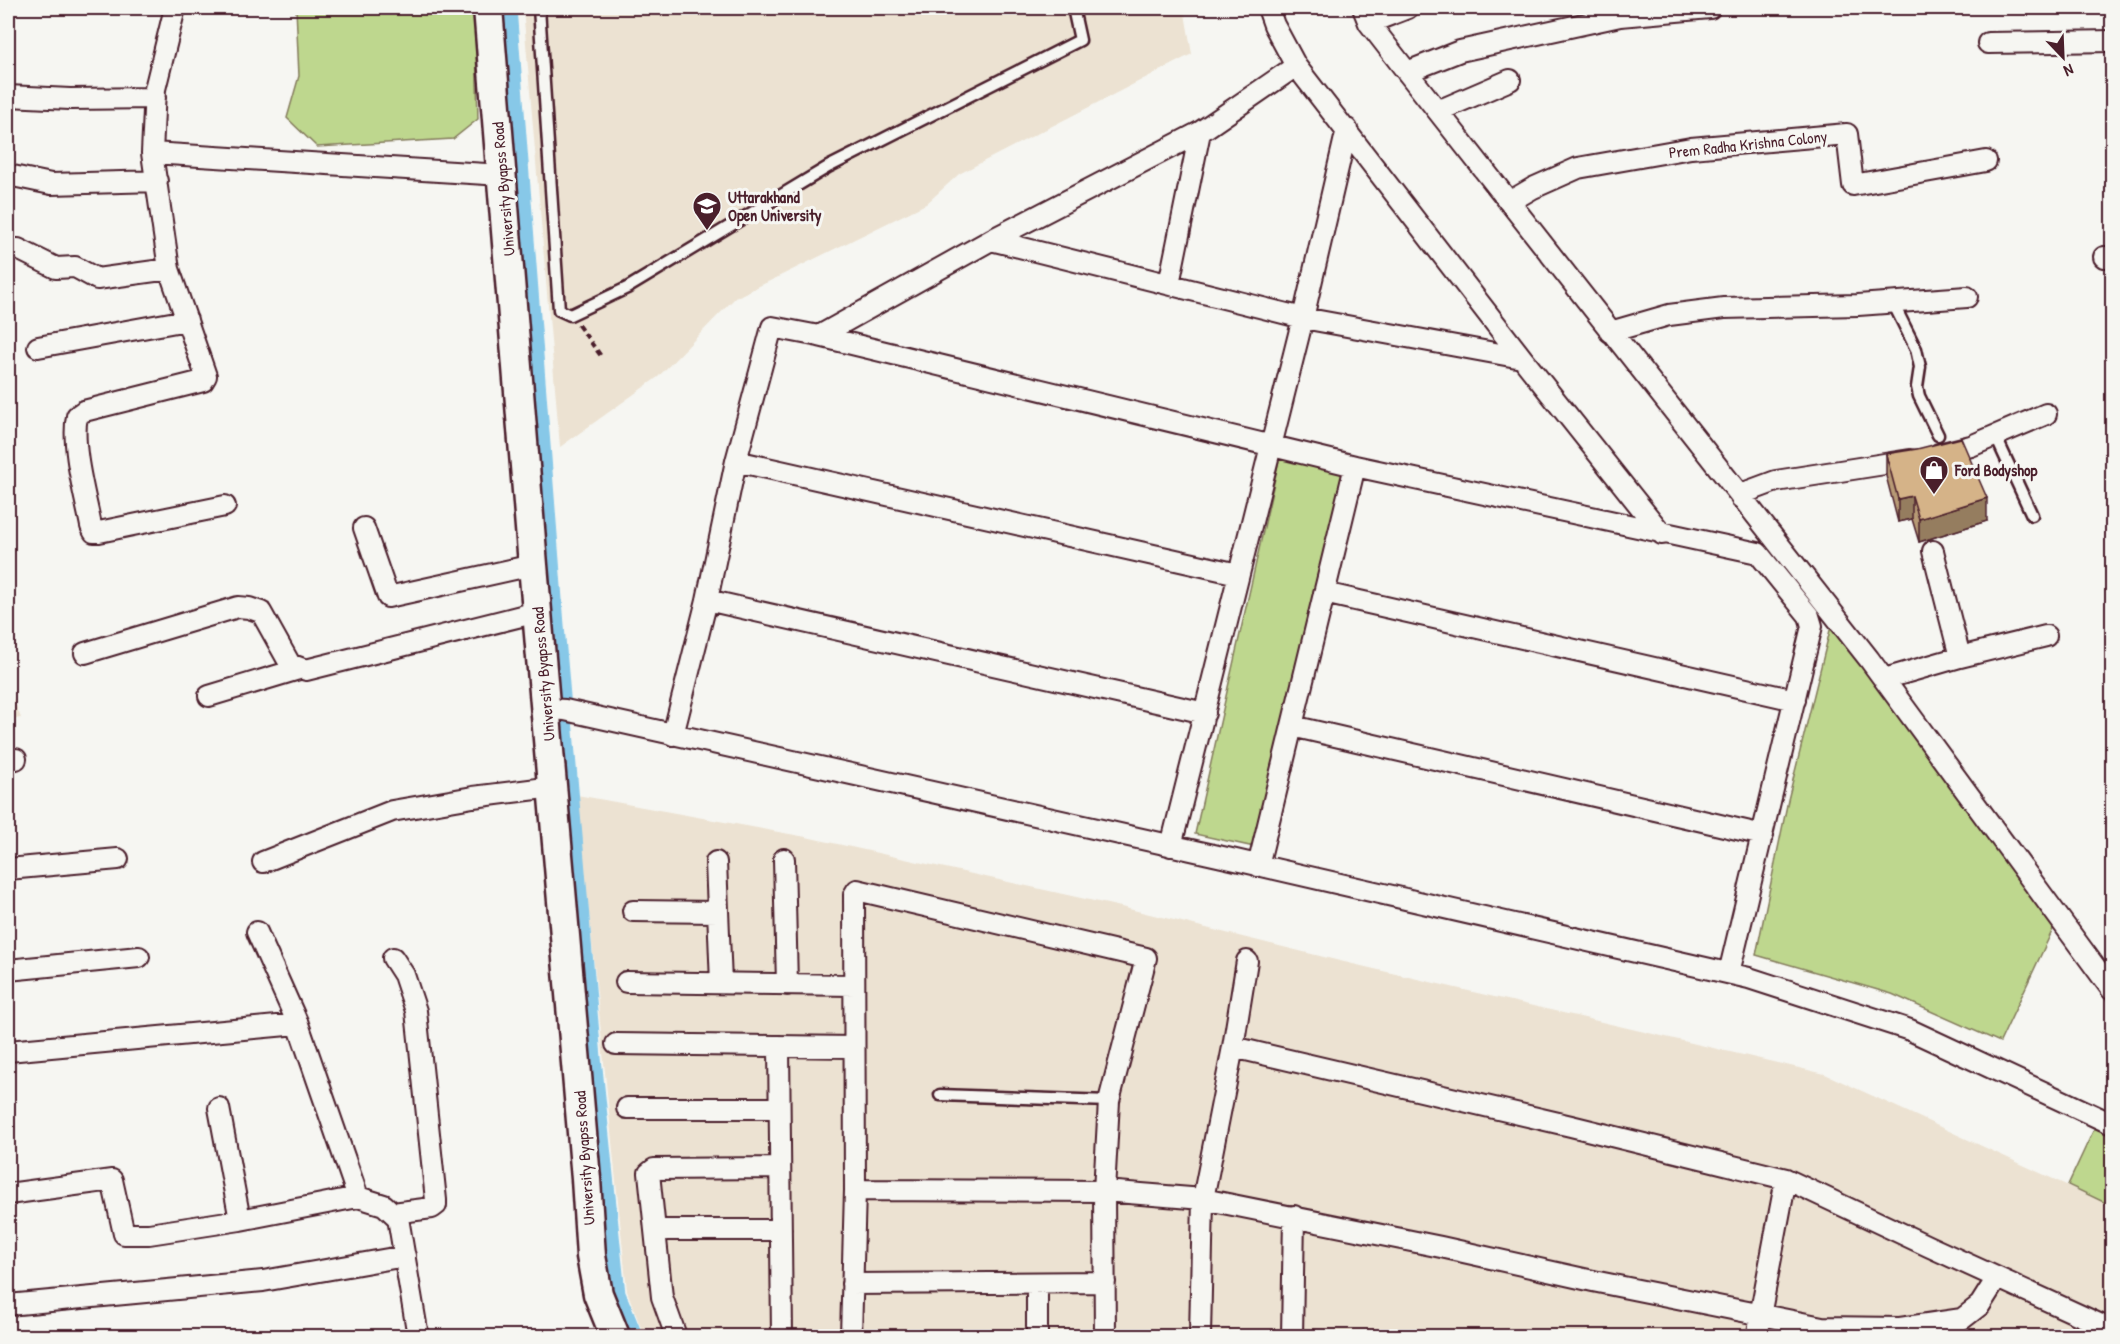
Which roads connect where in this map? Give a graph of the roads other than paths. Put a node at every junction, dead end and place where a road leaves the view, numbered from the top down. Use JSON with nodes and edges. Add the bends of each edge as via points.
{"nodes":[{"id":1,"x":175,"y":8,"type":"edge"},
{"id":2,"x":488,"y":8,"type":"edge"},
{"id":3,"x":539,"y":8,"type":"edge"},
{"id":4,"x":1073,"y":8,"type":"edge"},
{"id":5,"x":1268,"y":8,"type":"edge"},
{"id":6,"x":1408,"y":8,"type":"edge"},
{"id":7,"x":1710,"y":8,"type":"edge"},
{"id":8,"x":1366,"y":15,"type":"edge"},
{"id":9,"x":2112,"y":41,"type":"edge"},
{"id":10,"x":1988,"y":43,"type":"dead end"},
{"id":11,"x":1296,"y":66,"type":"junction"},
{"id":12,"x":1407,"y":72,"type":"junction"},
{"id":13,"x":1510,"y":80,"type":"dead end"},
{"id":14,"x":8,"y":96,"type":"edge"},
{"id":15,"x":155,"y":98,"type":"junction"},
{"id":16,"x":1437,"y":111,"type":"junction"},
{"id":17,"x":1347,"y":129,"type":"junction"},
{"id":18,"x":1200,"y":132,"type":"junction"},
{"id":19,"x":152,"y":153,"type":"junction"},
{"id":20,"x":1986,"y":161,"type":"dead end"},
{"id":21,"x":8,"y":175,"type":"edge"},
{"id":22,"x":502,"y":175,"type":"junction"},
{"id":23,"x":157,"y":181,"type":"junction"},
{"id":24,"x":1509,"y":202,"type":"junction"},
{"id":25,"x":991,"y":240,"type":"junction"},
{"id":26,"x":8,"y":249,"type":"edge"},
{"id":27,"x":169,"y":269,"type":"junction"},
{"id":28,"x":1169,"y":284,"type":"junction"},
{"id":29,"x":1967,"y":297,"type":"dead end"},
{"id":30,"x":1893,"y":303,"type":"junction"},
{"id":31,"x":1303,"y":318,"type":"junction"},
{"id":32,"x":187,"y":320,"type":"junction"},
{"id":33,"x":1610,"y":332,"type":"junction"},
{"id":34,"x":819,"y":336,"type":"junction"},
{"id":35,"x":38,"y":347,"type":"dead end"},
{"id":36,"x":1522,"y":358,"type":"junction"},
{"id":37,"x":2046,"y":414,"type":"dead end"},
{"id":38,"x":1938,"y":435,"type":"dead end"},
{"id":39,"x":1995,"y":435,"type":"junction"},
{"id":40,"x":1271,"y":446,"type":"junction"},
{"id":41,"x":736,"y":461,"type":"junction"},
{"id":42,"x":1355,"y":466,"type":"junction"},
{"id":43,"x":1742,"y":498,"type":"junction"},
{"id":44,"x":225,"y":506,"type":"dead end"},
{"id":45,"x":2032,"y":516,"type":"dead end"},
{"id":46,"x":364,"y":528,"type":"dead end"},
{"id":47,"x":1662,"y":534,"type":"junction"},
{"id":48,"x":1933,"y":551,"type":"dead end"},
{"id":49,"x":533,"y":565,"type":"junction"},
{"id":50,"x":1238,"y":574,"type":"junction"},
{"id":51,"x":1324,"y":593,"type":"junction"},
{"id":52,"x":707,"y":600,"type":"junction"},
{"id":53,"x":537,"y":612,"type":"junction"},
{"id":54,"x":2046,"y":636,"type":"dead end"},
{"id":55,"x":85,"y":653,"type":"dead end"},
{"id":56,"x":1960,"y":657,"type":"junction"},
{"id":57,"x":299,"y":669,"type":"junction"},
{"id":58,"x":1884,"y":679,"type":"junction"},
{"id":59,"x":209,"y":696,"type":"dead end"},
{"id":60,"x":1795,"y":700,"type":"junction"},
{"id":61,"x":555,"y":709,"type":"junction"},
{"id":62,"x":1205,"y":713,"type":"junction"},
{"id":63,"x":1292,"y":726,"type":"junction"},
{"id":64,"x":673,"y":735,"type":"junction"},
{"id":65,"x":553,"y":787,"type":"junction"},
{"id":66,"x":1762,"y":835,"type":"junction"},
{"id":67,"x":1171,"y":846,"type":"junction"},
{"id":68,"x":118,"y":859,"type":"dead end"},
{"id":69,"x":783,"y":859,"type":"dead end"},
{"id":70,"x":263,"y":861,"type":"dead end"},
{"id":71,"x":716,"y":862,"type":"dead end"},
{"id":72,"x":1258,"y":866,"type":"junction"},
{"id":73,"x":8,"y":869,"type":"edge"},
{"id":74,"x":633,"y":911,"type":"dead end"},
{"id":75,"x":718,"y":912,"type":"junction"},
{"id":76,"x":257,"y":932,"type":"dead end"},
{"id":77,"x":139,"y":957,"type":"dead end"},
{"id":78,"x":393,"y":958,"type":"dead end"},
{"id":79,"x":1247,"y":961,"type":"dead end"},
{"id":80,"x":8,"y":970,"type":"edge"},
{"id":81,"x":1729,"y":973,"type":"junction"},
{"id":82,"x":626,"y":982,"type":"dead end"},
{"id":83,"x":721,"y":983,"type":"junction"},
{"id":84,"x":787,"y":985,"type":"junction"},
{"id":85,"x":854,"y":985,"type":"junction"},
{"id":86,"x":2112,"y":990,"type":"edge"},
{"id":87,"x":298,"y":1024,"type":"junction"},
{"id":88,"x":616,"y":1044,"type":"dead end"},
{"id":89,"x":779,"y":1046,"type":"junction"},
{"id":90,"x":854,"y":1047,"type":"junction"},
{"id":91,"x":1233,"y":1047,"type":"junction"},
{"id":92,"x":8,"y":1051,"type":"edge"},
{"id":93,"x":940,"y":1095,"type":"dead end"},
{"id":94,"x":1110,"y":1101,"type":"junction"},
{"id":95,"x":219,"y":1107,"type":"dead end"},
{"id":96,"x":627,"y":1108,"type":"dead end"},
{"id":97,"x":780,"y":1108,"type":"junction"},
{"id":98,"x":2112,"y":1125,"type":"edge"},
{"id":99,"x":780,"y":1168,"type":"junction"},
{"id":100,"x":1786,"y":1179,"type":"junction"},
{"id":101,"x":855,"y":1190,"type":"junction"},
{"id":102,"x":1104,"y":1191,"type":"junction"},
{"id":103,"x":8,"y":1194,"type":"edge"},
{"id":104,"x":358,"y":1197,"type":"junction"},
{"id":105,"x":1203,"y":1199,"type":"junction"},
{"id":106,"x":393,"y":1213,"type":"junction"},
{"id":107,"x":1293,"y":1216,"type":"junction"},
{"id":108,"x":240,"y":1220,"type":"junction"},
{"id":109,"x":655,"y":1230,"type":"junction"},
{"id":110,"x":781,"y":1230,"type":"junction"},
{"id":111,"x":405,"y":1256,"type":"junction"},
{"id":112,"x":1997,"y":1278,"type":"junction"},
{"id":113,"x":1105,"y":1282,"type":"junction"},
{"id":114,"x":1037,"y":1283,"type":"junction"},
{"id":115,"x":852,"y":1284,"type":"junction"},
{"id":116,"x":8,"y":1305,"type":"edge"},
{"id":117,"x":1760,"y":1316,"type":"junction"},
{"id":118,"x":1962,"y":1328,"type":"edge"},
{"id":119,"x":2112,"y":1330,"type":"edge"},
{"id":120,"x":1846,"y":1332,"type":"edge"},
{"id":121,"x":1900,"y":1332,"type":"edge"},
{"id":122,"x":418,"y":1336,"type":"edge"},
{"id":123,"x":615,"y":1336,"type":"edge"},
{"id":124,"x":676,"y":1336,"type":"edge"},
{"id":125,"x":782,"y":1336,"type":"edge"},
{"id":126,"x":851,"y":1336,"type":"edge"},
{"id":127,"x":1037,"y":1336,"type":"edge"},
{"id":128,"x":1105,"y":1336,"type":"edge"},
{"id":129,"x":1200,"y":1336,"type":"edge"},
{"id":130,"x":1292,"y":1336,"type":"edge"},
{"id":131,"x":1758,"y":1336,"type":"edge"}],
"edges":[{"from":1,"to":15,"type":"street"},
{"from":2,"to":22,"type":"main road","name":"University Byapss Road"},
{"from":3,"to":4,"type":"lane","via":[[559,310],[570,315],[627,288],[828,167],[1080,40]]},
{"from":5,"to":11,"type":"street"},
{"from":6,"to":8,"type":"street"},
{"from":7,"to":12,"type":"street","via":[[1620,16],[1460,51]]},
{"from":8,"to":12,"type":"street"},
{"from":9,"to":10,"type":"street"},
{"from":11,"to":17,"type":"street"},
{"from":11,"to":18,"type":"street"},
{"from":12,"to":16,"type":"street"},
{"from":13,"to":16,"type":"street"},
{"from":14,"to":15,"type":"street"},
{"from":15,"to":19,"type":"street"},
{"from":16,"to":24,"type":"street"},
{"from":17,"to":31,"type":"street"},
{"from":17,"to":36,"type":"street"},
{"from":18,"to":25,"type":"street"},
{"from":18,"to":28,"type":"street"},
{"from":19,"to":22,"type":"street"},
{"from":19,"to":23,"type":"street"},
{"from":20,"to":24,"type":"street","name":"Prem Radha Krishna Colony","via":[[1853,185],[1847,134],[1691,148],[1578,168]]},
{"from":21,"to":23,"type":"street","via":[[51,184]]},
{"from":22,"to":49,"type":"main road","name":"University Byapss Road"},
{"from":23,"to":27,"type":"street"},
{"from":24,"to":33,"type":"street"},
{"from":25,"to":28,"type":"street"},
{"from":25,"to":34,"type":"street"},
{"from":26,"to":27,"type":"street","via":[[18,249],[56,268],[75,267],[97,279]]},
{"from":27,"to":32,"type":"street"},
{"from":28,"to":31,"type":"street"},
{"from":29,"to":30,"type":"street"},
{"from":30,"to":33,"type":"street","via":[[1724,308],[1669,315]]},
{"from":30,"to":38,"type":"lane","via":[[1916,349],[1919,396]]},
{"from":31,"to":36,"type":"street"},
{"from":31,"to":40,"type":"street"},
{"from":32,"to":35,"type":"street"},
{"from":32,"to":44,"type":"street","via":[[206,376],[203,381],[77,416],[79,460],[91,526],[99,532]]},
{"from":33,"to":43,"type":"street"},
{"from":34,"to":40,"type":"street"},
{"from":34,"to":41,"type":"street","via":[[772,327]]},
{"from":36,"to":47,"type":"street"},
{"from":37,"to":39,"type":"street"},
{"from":39,"to":43,"type":"street","via":[[1971,446],[1914,460],[1776,481],[1749,491]]},
{"from":39,"to":45,"type":"lane"},
{"from":40,"to":42,"type":"street"},
{"from":40,"to":50,"type":"street"},
{"from":41,"to":50,"type":"street"},
{"from":41,"to":52,"type":"street"},
{"from":42,"to":47,"type":"street"},
{"from":42,"to":51,"type":"street"},
{"from":43,"to":58,"type":"street"},
{"from":46,"to":49,"type":"street","via":[[388,597]]},
{"from":47,"to":60,"type":"street","via":[[1758,553],[1809,616],[1812,626]]},
{"from":48,"to":56,"type":"street"},
{"from":49,"to":53,"type":"main road","name":"University Byapss Road"},
{"from":50,"to":62,"type":"street"},
{"from":51,"to":60,"type":"street"},
{"from":51,"to":63,"type":"street"},
{"from":52,"to":62,"type":"street"},
{"from":52,"to":64,"type":"street"},
{"from":53,"to":57,"type":"street"},
{"from":53,"to":61,"type":"main road","name":"University Byapss Road"},
{"from":54,"to":56,"type":"street"},
{"from":55,"to":57,"type":"street","via":[[238,607],[261,612],[290,664]]},
{"from":56,"to":58,"type":"street"},
{"from":57,"to":59,"type":"street"},
{"from":58,"to":86,"type":"street"},
{"from":60,"to":66,"type":"street"},
{"from":61,"to":64,"type":"street"},
{"from":61,"to":65,"type":"main road","name":"University Byapss Road"},
{"from":62,"to":67,"type":"street"},
{"from":63,"to":66,"type":"street"},
{"from":63,"to":72,"type":"street"},
{"from":64,"to":67,"type":"street"},
{"from":65,"to":70,"type":"street","via":[[392,811]]},
{"from":65,"to":123,"type":"main road","name":"University Byapss Road","via":[[591,1256],[598,1294]]},
{"from":66,"to":81,"type":"street"},
{"from":67,"to":72,"type":"street"},
{"from":68,"to":73,"type":"street"},
{"from":69,"to":84,"type":"street"},
{"from":71,"to":75,"type":"street"},
{"from":72,"to":81,"type":"street"},
{"from":74,"to":75,"type":"street"},
{"from":75,"to":83,"type":"street"},
{"from":76,"to":87,"type":"street"},
{"from":77,"to":80,"type":"street"},
{"from":78,"to":106,"type":"street","via":[[404,975],[416,1011],[436,1205]]},
{"from":79,"to":91,"type":"street"},
{"from":81,"to":98,"type":"street","via":[[1910,1030]]},
{"from":82,"to":83,"type":"street"},
{"from":83,"to":84,"type":"street"},
{"from":84,"to":85,"type":"street"},
{"from":85,"to":90,"type":"street"},
{"from":85,"to":94,"type":"street","via":[[856,890],[1146,958]]},
{"from":87,"to":92,"type":"street"},
{"from":87,"to":104,"type":"street"},
{"from":88,"to":89,"type":"street"},
{"from":89,"to":90,"type":"street"},
{"from":89,"to":97,"type":"street"},
{"from":90,"to":101,"type":"street"},
{"from":91,"to":100,"type":"street"},
{"from":91,"to":105,"type":"street"},
{"from":93,"to":94,"type":"lane"},
{"from":94,"to":102,"type":"street"},
{"from":95,"to":108,"type":"street"},
{"from":96,"to":97,"type":"street"},
{"from":97,"to":99,"type":"street"},
{"from":99,"to":109,"type":"street","via":[[654,1168],[649,1173]]},
{"from":99,"to":110,"type":"street"},
{"from":100,"to":112,"type":"street"},
{"from":100,"to":117,"type":"street"},
{"from":101,"to":102,"type":"street"},
{"from":101,"to":115,"type":"street"},
{"from":102,"to":105,"type":"street"},
{"from":102,"to":113,"type":"street"},
{"from":103,"to":108,"type":"street","via":[[112,1180],[124,1233],[149,1234]]},
{"from":104,"to":106,"type":"street","via":[[384,1205]]},
{"from":104,"to":108,"type":"street"},
{"from":105,"to":107,"type":"street"},
{"from":105,"to":129,"type":"street"},
{"from":106,"to":111,"type":"street","via":[[398,1218]]},
{"from":107,"to":117,"type":"street"},
{"from":107,"to":130,"type":"street"},
{"from":109,"to":110,"type":"street"},
{"from":109,"to":124,"type":"street","via":[[662,1297]]},
{"from":110,"to":125,"type":"street"},
{"from":111,"to":116,"type":"street","via":[[263,1281]]},
{"from":111,"to":122,"type":"street"},
{"from":112,"to":118,"type":"street"},
{"from":112,"to":119,"type":"street"},
{"from":113,"to":114,"type":"street"},
{"from":113,"to":128,"type":"street"},
{"from":114,"to":115,"type":"street"},
{"from":114,"to":127,"type":"street"},
{"from":115,"to":126,"type":"street"},
{"from":117,"to":120,"type":"street"},
{"from":117,"to":131,"type":"street"},
{"from":118,"to":121,"type":"street"},
{"from":120,"to":121,"type":"street"}]}
